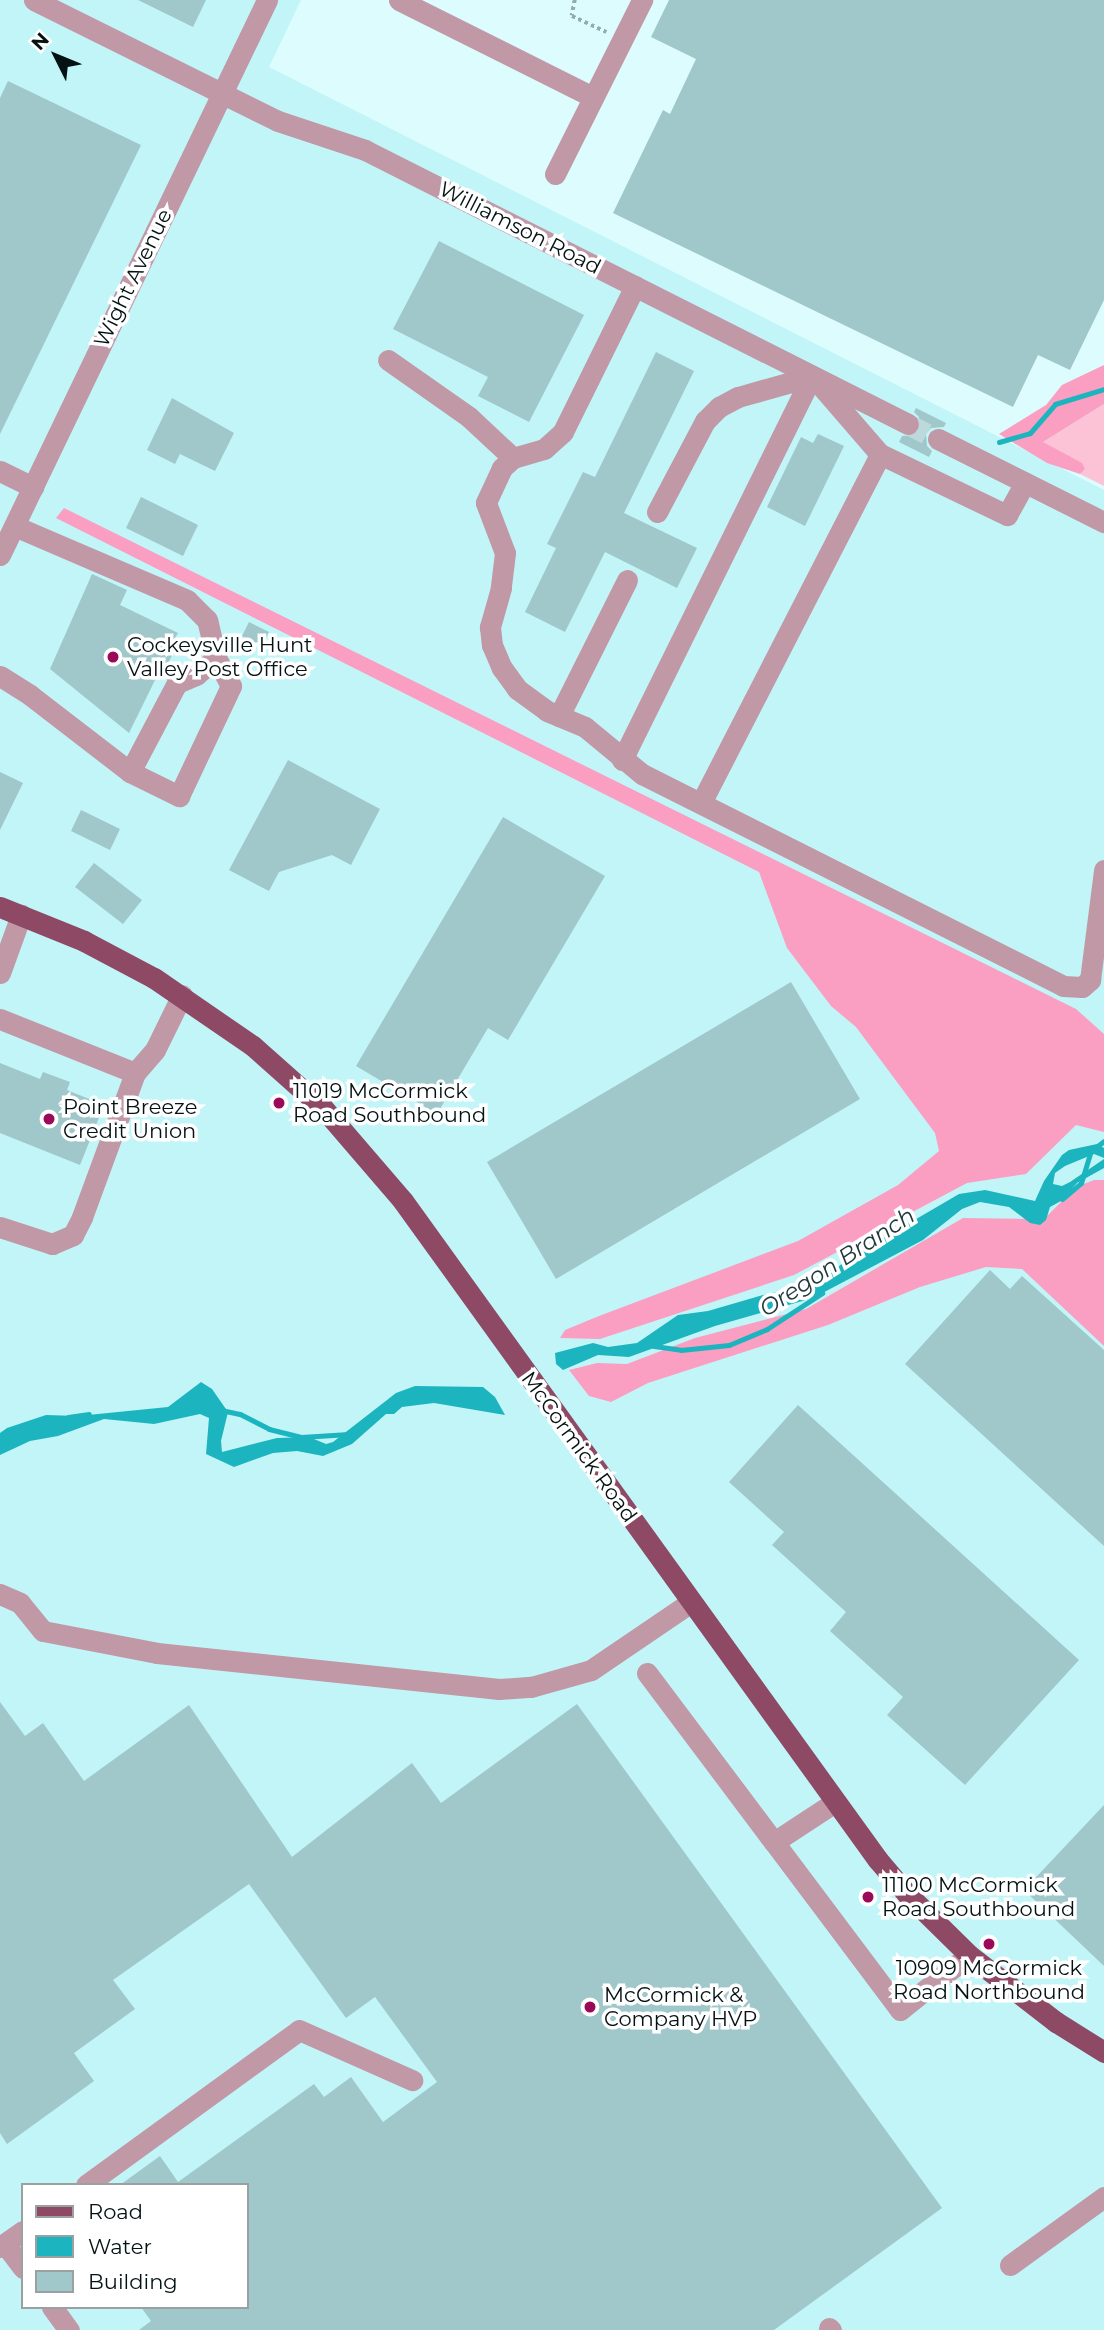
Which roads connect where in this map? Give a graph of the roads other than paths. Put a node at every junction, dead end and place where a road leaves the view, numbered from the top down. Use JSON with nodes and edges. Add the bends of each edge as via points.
{"nodes":[{"id":1,"x":34,"y":0,"type":"edge"},
{"id":2,"x":267,"y":0,"type":"edge"},
{"id":3,"x":399,"y":0,"type":"edge"},
{"id":4,"x":642,"y":0,"type":"edge"},
{"id":5,"x":431,"y":9,"type":"edge"},
{"id":6,"x":222,"y":94,"type":"junction"},
{"id":7,"x":593,"y":97,"type":"junction"},
{"id":8,"x":555,"y":174,"type":"dead end"},
{"id":9,"x":635,"y":286,"type":"junction"},
{"id":10,"x":388,"y":360,"type":"dead end"},
{"id":11,"x":812,"y":376,"type":"junction"},
{"id":12,"x":908,"y":424,"type":"tunnel mouth"},
{"id":13,"x":938,"y":439,"type":"tunnel mouth"},
{"id":14,"x":880,"y":454,"type":"junction"},
{"id":15,"x":513,"y":458,"type":"junction"},
{"id":16,"x":0,"y":471,"type":"edge"},
{"id":17,"x":1025,"y":483,"type":"junction"},
{"id":18,"x":33,"y":487,"type":"junction"},
{"id":19,"x":657,"y":512,"type":"dead end"},
{"id":20,"x":1104,"y":522,"type":"edge"},
{"id":21,"x":14,"y":526,"type":"junction"},
{"id":22,"x":0,"y":555,"type":"edge"},
{"id":23,"x":627,"y":580,"type":"dead end"},
{"id":24,"x":216,"y":658,"type":"junction"},
{"id":25,"x":0,"y":676,"type":"edge"},
{"id":26,"x":559,"y":716,"type":"junction"},
{"id":27,"x":622,"y":760,"type":"junction"},
{"id":28,"x":130,"y":772,"type":"junction"},
{"id":29,"x":701,"y":803,"type":"junction"},
{"id":30,"x":1104,"y":870,"type":"edge"},
{"id":31,"x":0,"y":907,"type":"edge"},
{"id":32,"x":21,"y":915,"type":"junction"},
{"id":33,"x":0,"y":973,"type":"edge"},
{"id":34,"x":182,"y":995,"type":"junction"},
{"id":35,"x":0,"y":1019,"type":"edge"},
{"id":36,"x":135,"y":1073,"type":"junction"},
{"id":37,"x":0,"y":1227,"type":"edge"},
{"id":38,"x":0,"y":1594,"type":"edge"},
{"id":39,"x":691,"y":1602,"type":"junction"},
{"id":40,"x":647,"y":1673,"type":"dead end"},
{"id":41,"x":835,"y":1802,"type":"junction"},
{"id":42,"x":774,"y":1842,"type":"junction"},
{"id":43,"x":969,"y":1955,"type":"junction"},
{"id":44,"x":1104,"y":2052,"type":"edge"},
{"id":45,"x":412,"y":2080,"type":"dead end"},
{"id":46,"x":89,"y":2183,"type":"edge"},
{"id":47,"x":1104,"y":2197,"type":"edge"},
{"id":48,"x":21,"y":2232,"type":"edge"},
{"id":49,"x":3,"y":2245,"type":"edge"},
{"id":50,"x":1010,"y":2265,"type":"dead end"},
{"id":51,"x":21,"y":2266,"type":"edge"},
{"id":52,"x":53,"y":2309,"type":"edge"},
{"id":53,"x":69,"y":2330,"type":"edge"}],
"edges":[{"from":1,"to":6,"type":"street","name":"Williamson Road"},
{"from":2,"to":6,"type":"street","name":"Wight Avenue"},
{"from":3,"to":5,"type":"street"},
{"from":4,"to":7,"type":"street"},
{"from":5,"to":7,"type":"street"},
{"from":6,"to":9,"type":"street","name":"Williamson Road","via":[[278,121],[365,150]]},
{"from":6,"to":18,"type":"street","name":"Wight Avenue"},
{"from":7,"to":8,"type":"street"},
{"from":9,"to":11,"type":"street","name":"Williamson Road"},
{"from":9,"to":15,"type":"street","via":[[563,432],[544,449]]},
{"from":10,"to":15,"type":"street","via":[[469,417]]},
{"from":11,"to":12,"type":"street","name":"Williamson Road"},
{"from":11,"to":14,"type":"street"},
{"from":11,"to":19,"type":"street","via":[[719,407],[705,421]]},
{"from":11,"to":27,"type":"street"},
{"from":13,"to":17,"type":"street"},
{"from":14,"to":17,"type":"street","via":[[1007,515]]},
{"from":14,"to":29,"type":"street"},
{"from":15,"to":26,"type":"street","via":[[502,468],[486,503],[505,553],[490,627],[492,645],[517,689]]},
{"from":16,"to":18,"type":"street"},
{"from":17,"to":20,"type":"street"},
{"from":18,"to":21,"type":"street","name":"Wight Avenue"},
{"from":21,"to":22,"type":"street","name":"Wight Avenue"},
{"from":21,"to":24,"type":"street","via":[[187,600],[206,621]]},
{"from":23,"to":26,"type":"street"},
{"from":24,"to":28,"type":"street","via":[[196,675],[177,683]]},
{"from":24,"to":28,"type":"street","via":[[231,686],[179,796]]},
{"from":25,"to":28,"type":"street"},
{"from":26,"to":27,"type":"street","via":[[594,733]]},
{"from":27,"to":29,"type":"street"},
{"from":29,"to":30,"type":"street","via":[[1073,989],[1082,987],[1093,970]]},
{"from":31,"to":32,"type":"main road","name":"McCormick Road"},
{"from":32,"to":33,"type":"street"},
{"from":32,"to":34,"type":"main road","name":"McCormick Road","via":[[124,961]]},
{"from":34,"to":36,"type":"street","via":[[155,1050]]},
{"from":34,"to":39,"type":"main road","name":"McCormick Road","via":[[292,1078],[382,1173]]},
{"from":35,"to":36,"type":"street"},
{"from":36,"to":37,"type":"street","via":[[73,1234],[52,1244]]},
{"from":38,"to":39,"type":"street","via":[[20,1603],[43,1631],[157,1653],[499,1689],[531,1687],[591,1670]]},
{"from":39,"to":41,"type":"main road","name":"McCormick Road"},
{"from":40,"to":42,"type":"street"},
{"from":41,"to":42,"type":"street"},
{"from":41,"to":43,"type":"main road","name":"McCormick Road","via":[[906,1894]]},
{"from":42,"to":43,"type":"street","via":[[900,2010]]},
{"from":43,"to":44,"type":"main road","name":"McCormick Road","via":[[1056,2022]]},
{"from":45,"to":46,"type":"street","via":[[299,2030]]},
{"from":47,"to":50,"type":"street"},
{"from":48,"to":49,"type":"street"},
{"from":49,"to":51,"type":"street"},
{"from":52,"to":53,"type":"street"}]}
